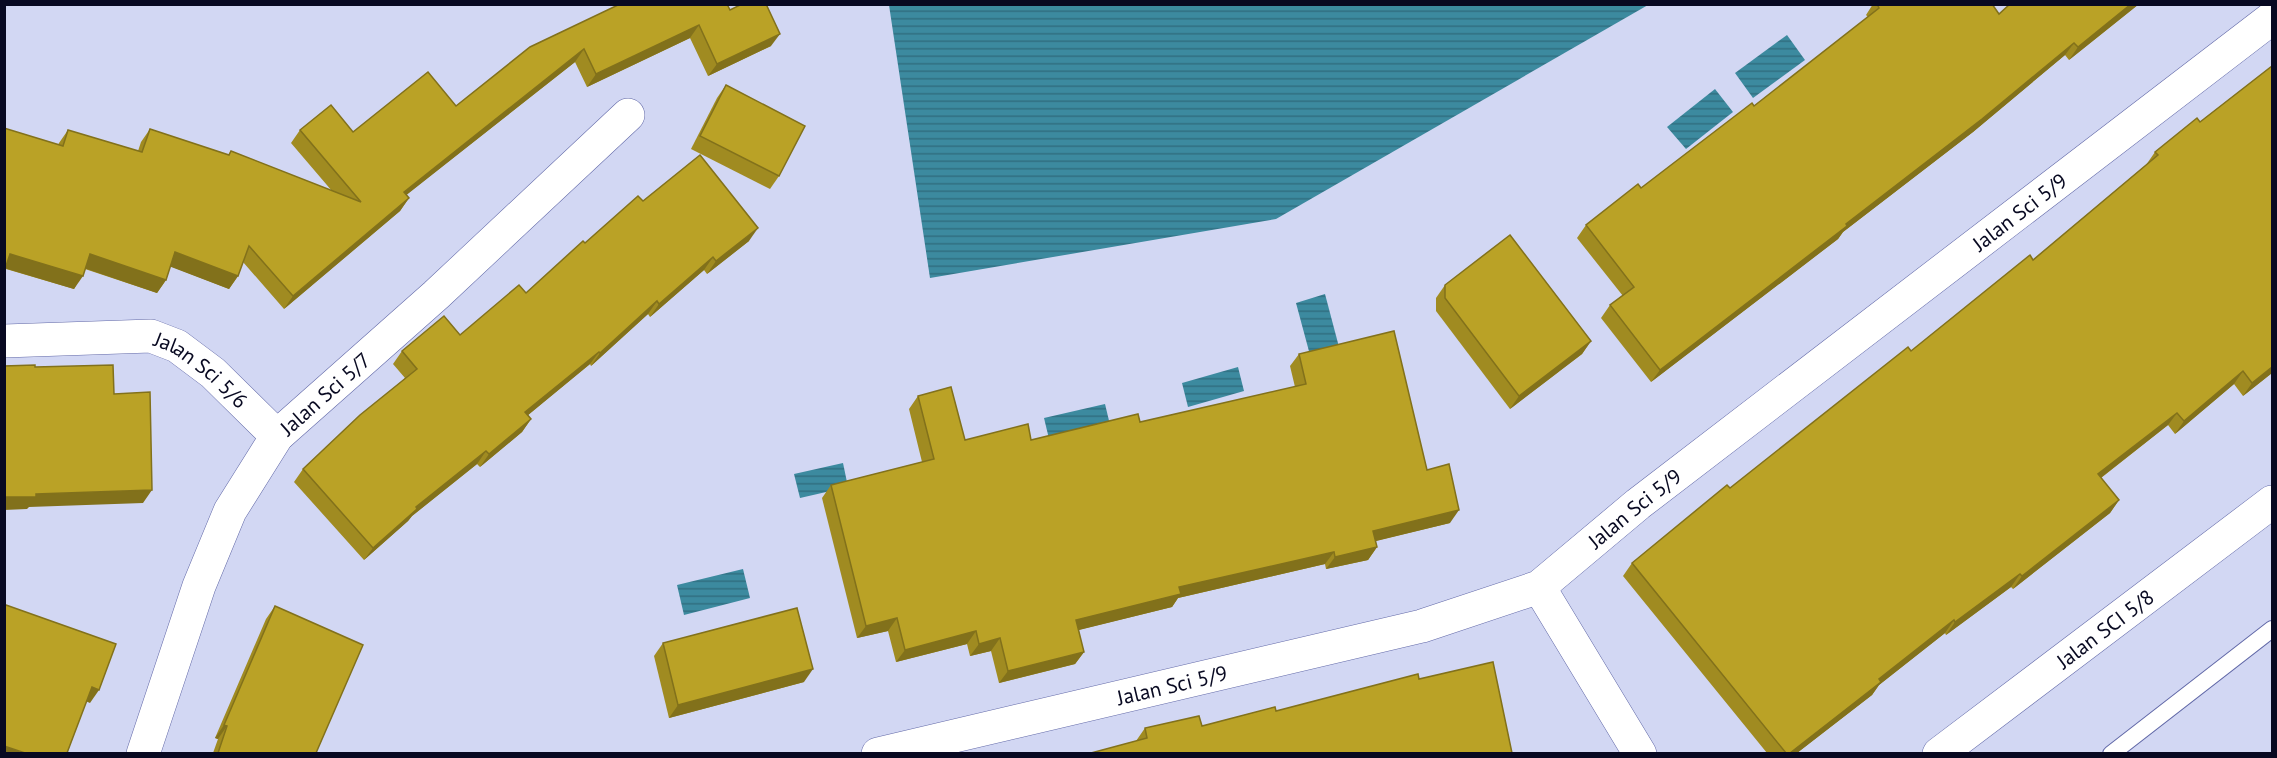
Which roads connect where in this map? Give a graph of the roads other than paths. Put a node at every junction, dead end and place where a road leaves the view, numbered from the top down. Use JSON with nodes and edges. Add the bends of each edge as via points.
{"nodes":[{"id":1,"x":2272,"y":18,"type":"edge"},
{"id":2,"x":628,"y":116,"type":"dead end"},
{"id":3,"x":4,"y":341,"type":"edge"},
{"id":4,"x":277,"y":436,"type":"junction"},
{"id":5,"x":2272,"y":502,"type":"edge"},
{"id":6,"x":1539,"y":587,"type":"junction"},
{"id":7,"x":2272,"y":629,"type":"edge"},
{"id":8,"x":143,"y":753,"type":"edge"},
{"id":9,"x":878,"y":753,"type":"edge"},
{"id":10,"x":1640,"y":753,"type":"edge"},
{"id":11,"x":1938,"y":753,"type":"edge"},
{"id":12,"x":2110,"y":753,"type":"edge"}],
"edges":[{"from":1,"to":6,"type":"street","name":"Jalan Sci 5/9","via":[[1648,496]]},
{"from":2,"to":4,"type":"street","name":"Jalan Sci 5/7"},
{"from":3,"to":4,"type":"street","name":"Jalan Sci 5/6","via":[[151,336],[177,346],[213,373]]},
{"from":4,"to":8,"type":"street","name":"Jalan Sci 5/7","via":[[230,511],[199,586]]},
{"from":5,"to":11,"type":"street","name":"Jalan SCI 5/8"},
{"from":6,"to":9,"type":"street","name":"Jalan Sci 5/9","via":[[1422,626]]},
{"from":6,"to":10,"type":"street"},
{"from":7,"to":12,"type":"lane"}]}
